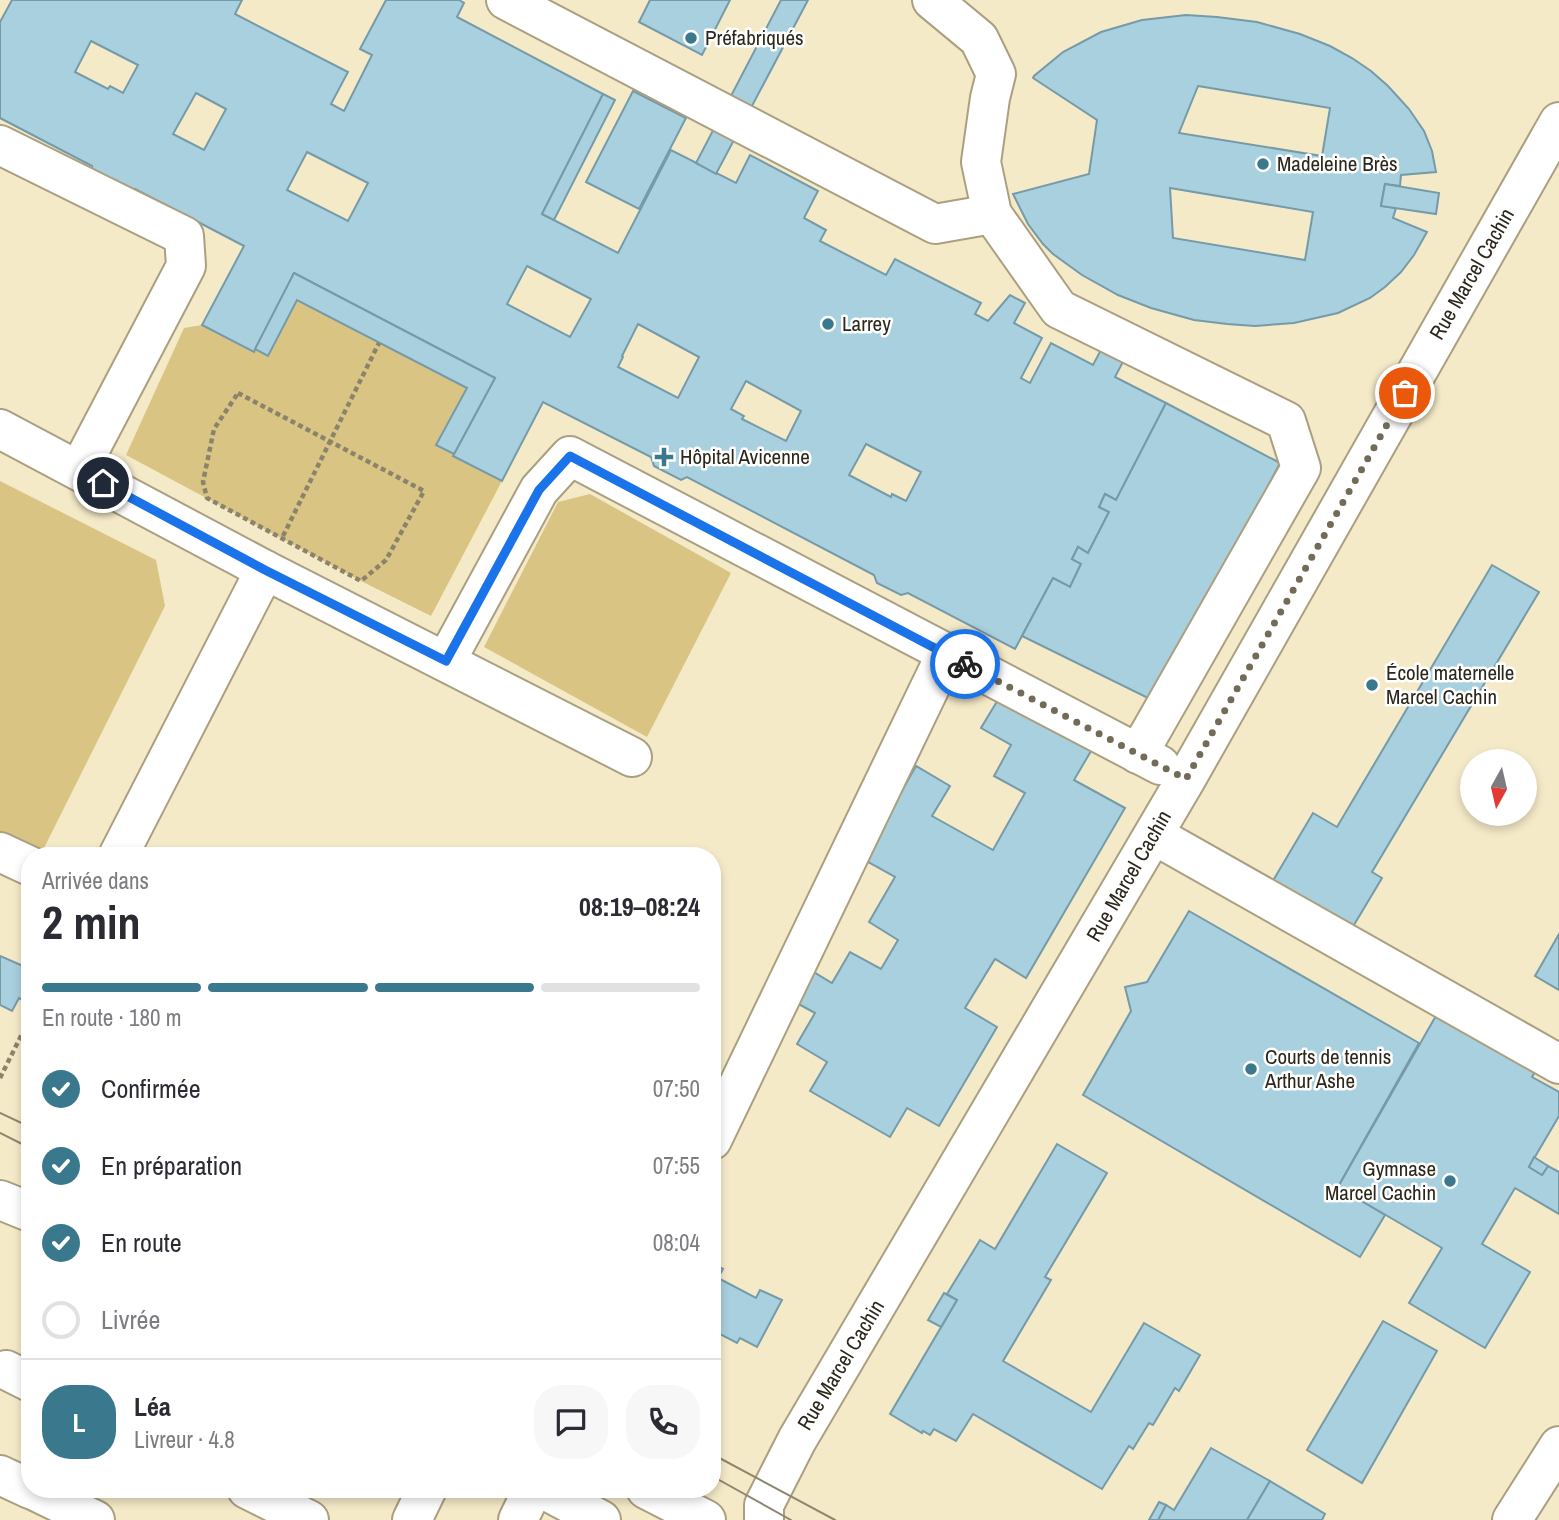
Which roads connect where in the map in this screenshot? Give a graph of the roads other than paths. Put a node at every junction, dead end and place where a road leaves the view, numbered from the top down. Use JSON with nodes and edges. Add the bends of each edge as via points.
{"nodes":[{"id":1,"x":506,"y":0,"type":"edge"},
{"id":2,"x":932,"y":0,"type":"edge"},
{"id":3,"x":1559,"y":122,"type":"edge"},
{"id":4,"x":0,"y":145,"type":"edge"},
{"id":5,"x":992,"y":214,"type":"junction"},
{"id":6,"x":0,"y":429,"type":"edge"},
{"id":7,"x":79,"y":470,"type":"junction"},
{"id":8,"x":273,"y":554,"type":"junction"},
{"id":9,"x":946,"y":654,"type":"junction"},
{"id":10,"x":446,"y":661,"type":"junction"},
{"id":11,"x":1138,"y":754,"type":"junction"},
{"id":12,"x":632,"y":757,"type":"dead end"},
{"id":13,"x":1186,"y":779,"type":"junction"},
{"id":14,"x":1154,"y":835,"type":"junction"},
{"id":15,"x":123,"y":847,"type":"edge"},
{"id":16,"x":0,"y":852,"type":"edge"},
{"id":17,"x":21,"y":862,"type":"edge"},
{"id":18,"x":1559,"y":1064,"type":"edge"},
{"id":19,"x":721,"y":1121,"type":"edge"},
{"id":20,"x":0,"y":1200,"type":"edge"},
{"id":21,"x":21,"y":1208,"type":"edge"},
{"id":22,"x":1559,"y":1446,"type":"edge"},
{"id":23,"x":0,"y":1475,"type":"edge"},
{"id":24,"x":21,"y":1485,"type":"edge"},
{"id":25,"x":49,"y":1498,"type":"edge"},
{"id":26,"x":265,"y":1498,"type":"edge"},
{"id":27,"x":423,"y":1498,"type":"edge"},
{"id":28,"x":529,"y":1498,"type":"edge"},
{"id":29,"x":560,"y":1498,"type":"edge"},
{"id":30,"x":663,"y":1498,"type":"edge"},
{"id":31,"x":95,"y":1520,"type":"edge"},
{"id":32,"x":309,"y":1520,"type":"edge"},
{"id":33,"x":412,"y":1520,"type":"edge"},
{"id":34,"x":518,"y":1520,"type":"edge"},
{"id":35,"x":601,"y":1520,"type":"edge"},
{"id":36,"x":706,"y":1520,"type":"edge"},
{"id":37,"x":764,"y":1520,"type":"edge"},
{"id":38,"x":1513,"y":1520,"type":"edge"}],
"edges":[{"from":1,"to":5,"type":"street","via":[[934,224]]},
{"from":2,"to":5,"type":"street","via":[[979,39],[996,74],[981,162]]},
{"from":3,"to":13,"type":"street","name":"Rue Marcel Cachin"},
{"from":4,"to":7,"type":"street","via":[[184,236],[186,266]]},
{"from":5,"to":11,"type":"street","via":[[1059,309],[1286,421],[1301,468]]},
{"from":6,"to":7,"type":"street"},
{"from":7,"to":8,"type":"street"},
{"from":8,"to":10,"type":"street"},
{"from":8,"to":15,"type":"street"},
{"from":9,"to":10,"type":"street","via":[[570,456],[539,490]]},
{"from":9,"to":11,"type":"street"},
{"from":9,"to":19,"type":"street"},
{"from":10,"to":12,"type":"street"},
{"from":11,"to":13,"type":"street"},
{"from":13,"to":14,"type":"street","name":"Rue Marcel Cachin"},
{"from":14,"to":18,"type":"street"},
{"from":14,"to":37,"type":"street","name":"Rue Marcel Cachin","via":[[797,1440],[764,1505]]},
{"from":16,"to":17,"type":"street"},
{"from":20,"to":21,"type":"street"},
{"from":22,"to":38,"type":"street"},
{"from":23,"to":24,"type":"street"},
{"from":25,"to":31,"type":"street"},
{"from":26,"to":32,"type":"street"},
{"from":27,"to":33,"type":"street"},
{"from":28,"to":34,"type":"street"},
{"from":29,"to":35,"type":"street"},
{"from":30,"to":36,"type":"street"}]}
